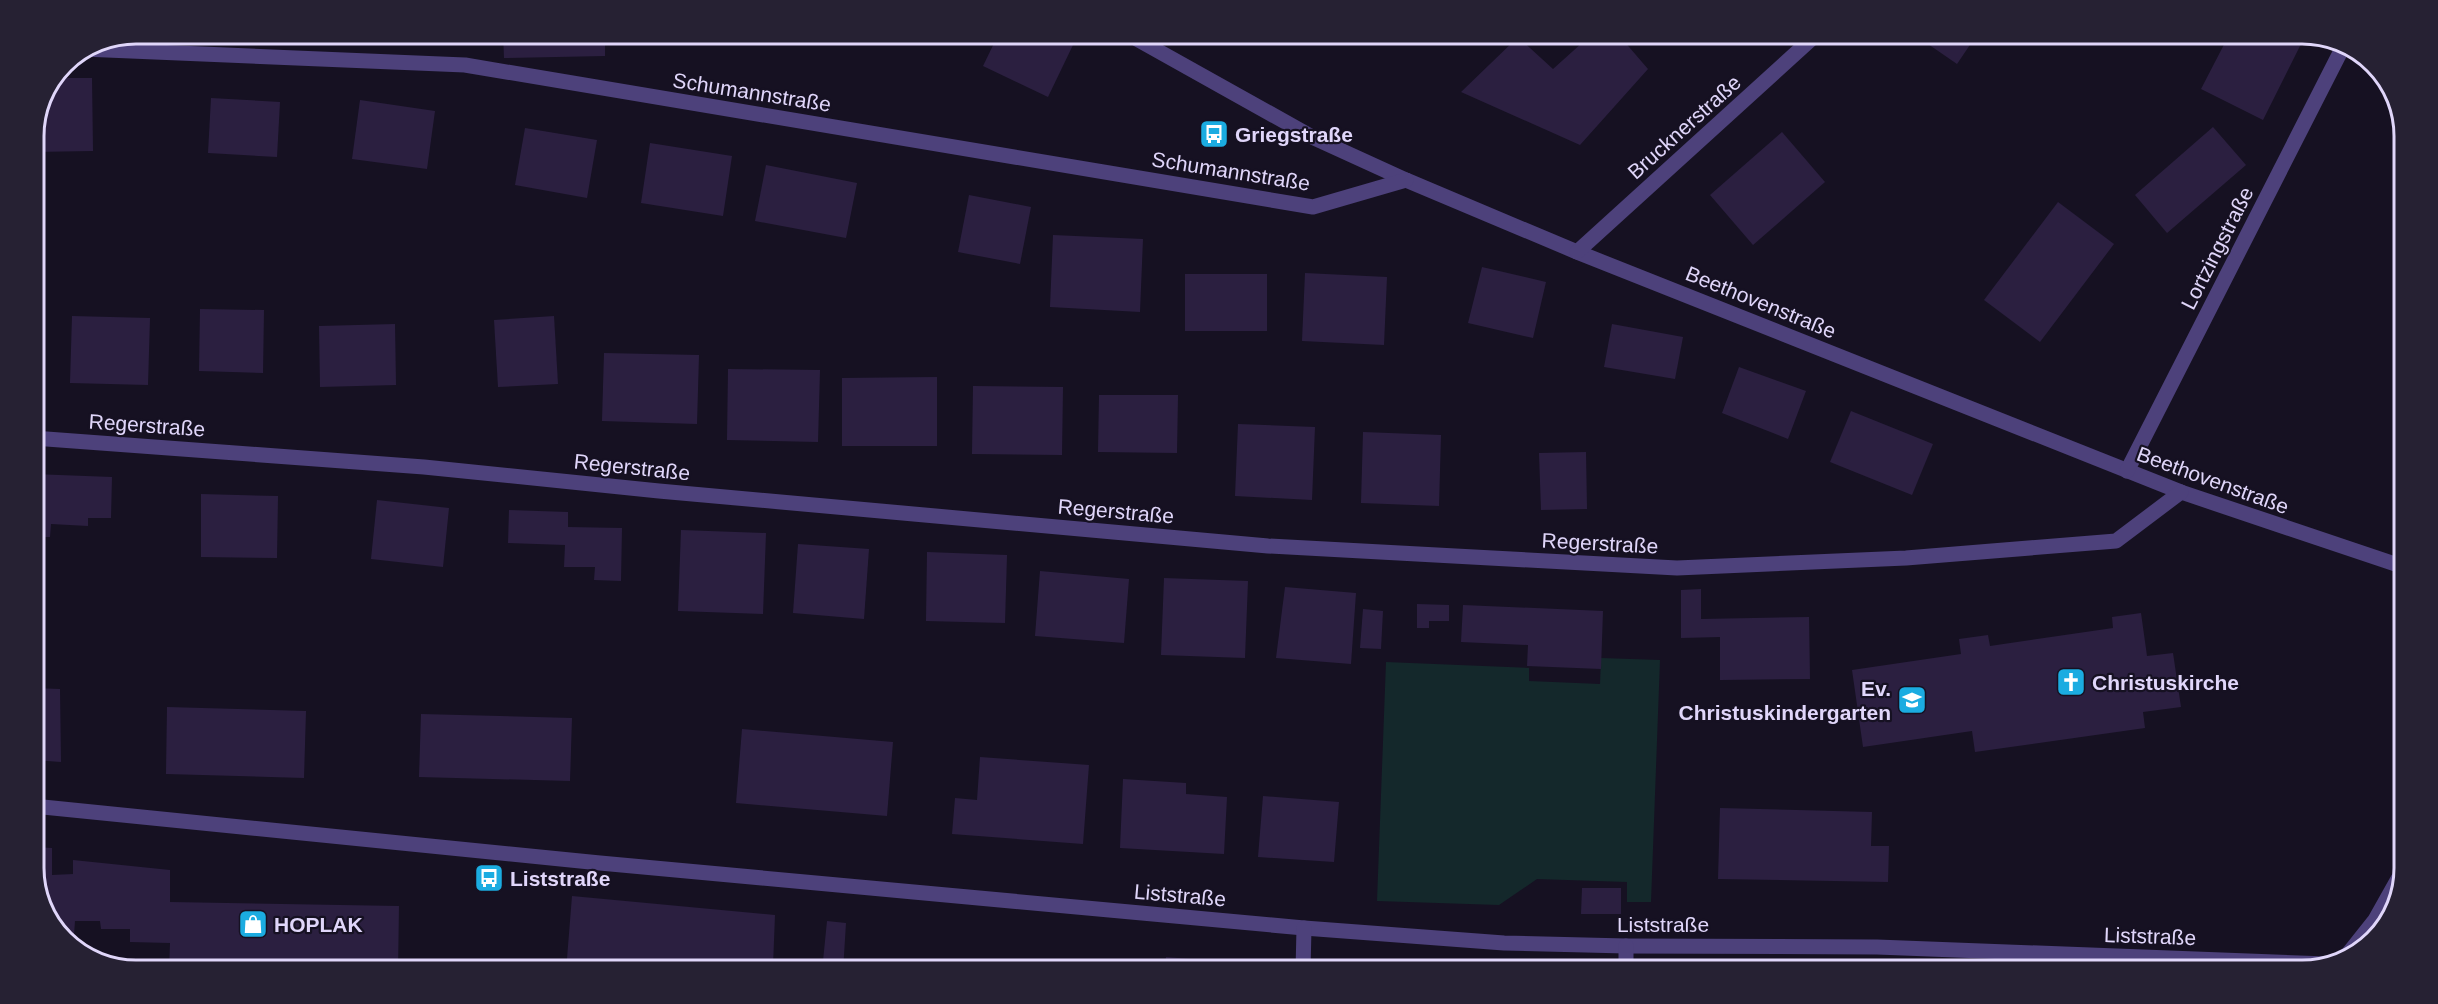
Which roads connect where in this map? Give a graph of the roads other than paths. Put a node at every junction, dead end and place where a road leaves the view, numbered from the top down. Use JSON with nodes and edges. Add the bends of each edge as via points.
{"nodes":[{"id":1,"x":1146,"y":44,"type":"edge"},
{"id":2,"x":1806,"y":44,"type":"edge"},
{"id":3,"x":102,"y":50,"type":"edge"},
{"id":4,"x":2341,"y":51,"type":"edge"},
{"id":5,"x":1406,"y":180,"type":"junction"},
{"id":6,"x":1577,"y":252,"type":"junction"},
{"id":7,"x":44,"y":439,"type":"edge"},
{"id":8,"x":2127,"y":471,"type":"junction"},
{"id":9,"x":2181,"y":492,"type":"junction"},
{"id":10,"x":2394,"y":564,"type":"edge"},
{"id":11,"x":44,"y":807,"type":"edge"},
{"id":12,"x":2392,"y":889,"type":"edge"},
{"id":13,"x":1304,"y":928,"type":"junction"},
{"id":14,"x":2356,"y":944,"type":"edge"},
{"id":15,"x":1626,"y":946,"type":"junction"},
{"id":16,"x":1304,"y":960,"type":"edge"},
{"id":17,"x":1626,"y":960,"type":"edge"},
{"id":18,"x":2221,"y":960,"type":"edge"}],
"edges":[{"from":1,"to":5,"type":"street","name":"Beethovenstraße","via":[[1314,138]]},
{"from":2,"to":6,"type":"street","name":"Brucknerstraße"},
{"from":3,"to":5,"type":"street","name":"Schumannstraße","via":[[465,65],[1313,207]]},
{"from":4,"to":8,"type":"street","name":"Lortzingstraße"},
{"from":5,"to":6,"type":"street","name":"Beethovenstraße"},
{"from":6,"to":8,"type":"street","name":"Beethovenstraße"},
{"from":7,"to":9,"type":"street","name":"Regerstraße","via":[[424,467],[1268,546],[1677,568],[1906,558],[2116,541]]},
{"from":8,"to":9,"type":"street","name":"Beethovenstraße"},
{"from":9,"to":10,"type":"street","name":"Beethovenstraße"},
{"from":11,"to":13,"type":"street","name":"Liststraße"},
{"from":12,"to":14,"type":"street"},
{"from":13,"to":15,"type":"street","name":"Liststraße","via":[[1504,943]]},
{"from":13,"to":16,"type":"street"},
{"from":15,"to":17,"type":"street"},
{"from":15,"to":18,"type":"street","name":"Liststraße","via":[[1877,947]]}]}
